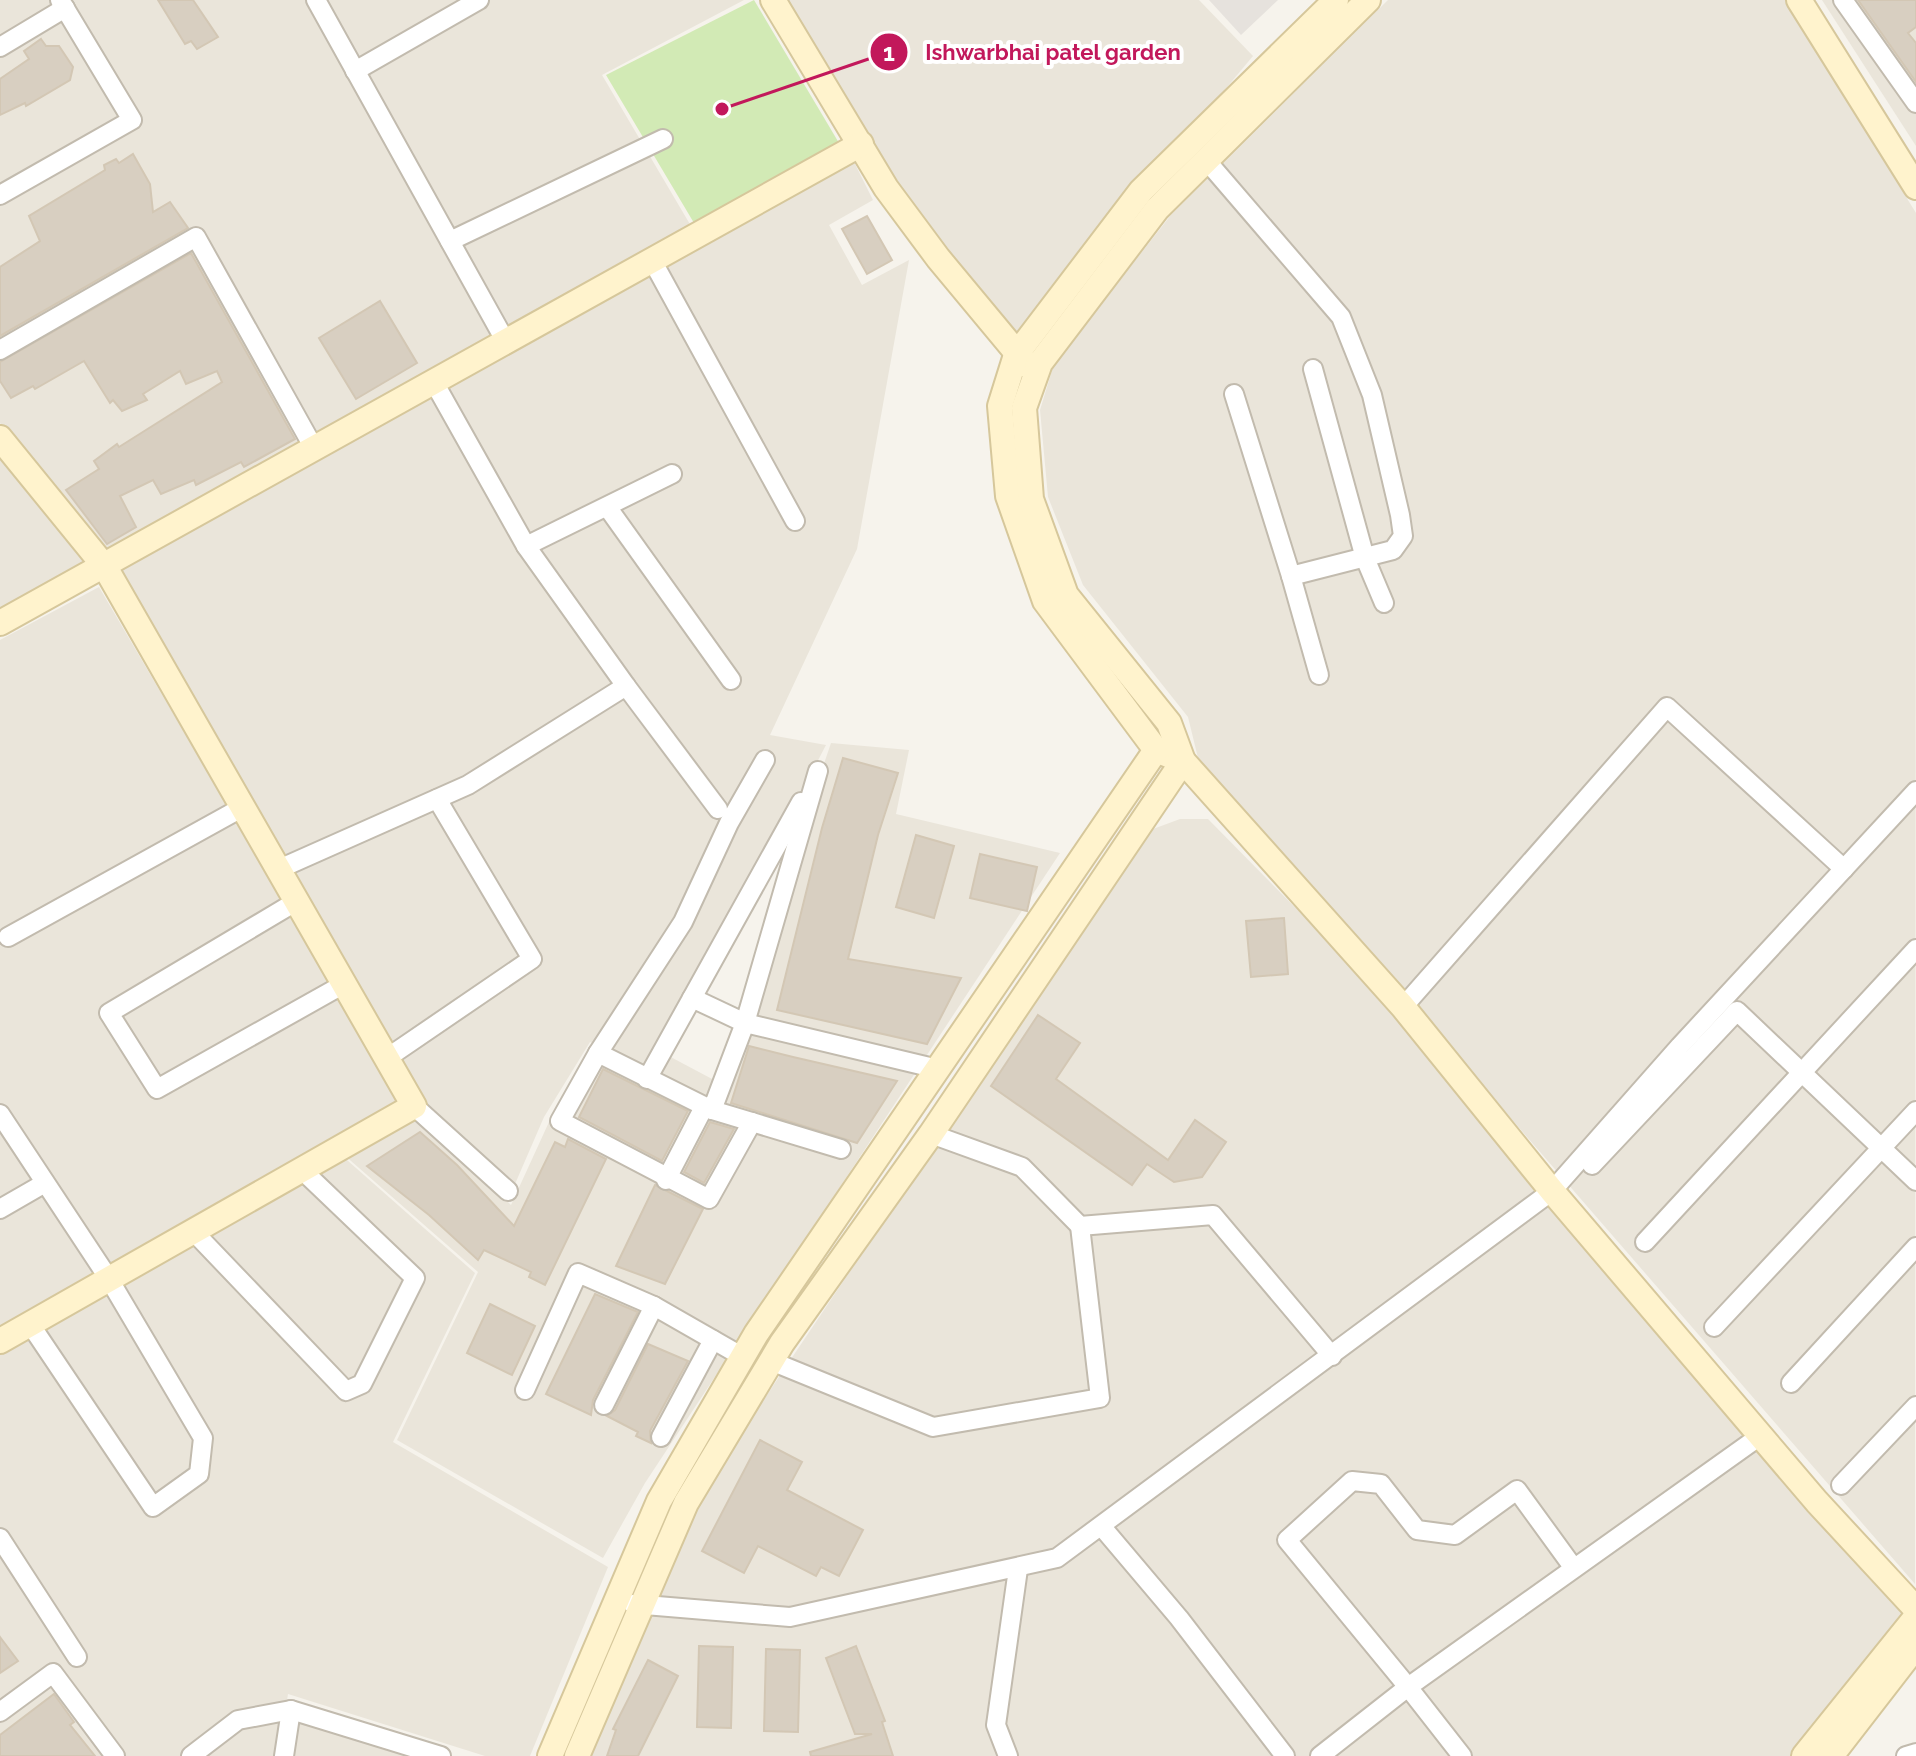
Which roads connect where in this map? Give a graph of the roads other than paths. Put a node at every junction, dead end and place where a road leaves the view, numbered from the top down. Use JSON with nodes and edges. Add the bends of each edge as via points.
{"nodes":[{"id":1,"x":316,"y":0,"type":"edge"},
{"id":2,"x":479,"y":0,"type":"edge"},
{"id":3,"x":773,"y":0,"type":"edge"},
{"id":4,"x":1336,"y":0,"type":"edge"},
{"id":5,"x":1368,"y":0,"type":"edge"},
{"id":6,"x":1799,"y":0,"type":"edge"},
{"id":7,"x":1843,"y":0,"type":"edge"},
{"id":8,"x":62,"y":4,"type":"edge"},
{"id":9,"x":0,"y":47,"type":"edge"},
{"id":10,"x":355,"y":71,"type":"junction"},
{"id":11,"x":1916,"y":103,"type":"edge"},
{"id":12,"x":663,"y":139,"type":"dead end"},
{"id":13,"x":861,"y":144,"type":"junction"},
{"id":14,"x":1206,"y":160,"type":"junction"},
{"id":15,"x":1915,"y":183,"type":"edge"},
{"id":16,"x":0,"y":195,"type":"edge"},
{"id":17,"x":450,"y":241,"type":"junction"},
{"id":18,"x":653,"y":262,"type":"junction"},
{"id":19,"x":507,"y":344,"type":"junction"},
{"id":20,"x":0,"y":350,"type":"edge"},
{"id":21,"x":1016,"y":355,"type":"junction"},
{"id":22,"x":1313,"y":369,"type":"dead end"},
{"id":23,"x":1036,"y":373,"type":"junction"},
{"id":24,"x":435,"y":384,"type":"junction"},
{"id":25,"x":1234,"y":394,"type":"dead end"},
{"id":26,"x":0,"y":438,"type":"edge"},
{"id":27,"x":315,"y":450,"type":"junction"},
{"id":28,"x":672,"y":474,"type":"dead end"},
{"id":29,"x":608,"y":508,"type":"junction"},
{"id":30,"x":795,"y":521,"type":"dead end"},
{"id":31,"x":526,"y":546,"type":"junction"},
{"id":32,"x":1365,"y":558,"type":"junction"},
{"id":33,"x":105,"y":567,"type":"junction"},
{"id":34,"x":1291,"y":576,"type":"junction"},
{"id":35,"x":1384,"y":603,"type":"dead end"},
{"id":36,"x":0,"y":623,"type":"edge"},
{"id":37,"x":1319,"y":675,"type":"dead end"},
{"id":38,"x":731,"y":680,"type":"dead end"},
{"id":39,"x":626,"y":686,"type":"junction"},
{"id":40,"x":1156,"y":750,"type":"junction"},
{"id":41,"x":765,"y":760,"type":"dead end"},
{"id":42,"x":1183,"y":761,"type":"junction"},
{"id":43,"x":1916,"y":791,"type":"edge"},
{"id":44,"x":437,"y":799,"type":"junction"},
{"id":45,"x":243,"y":807,"type":"junction"},
{"id":46,"x":718,"y":809,"type":"dead end"},
{"id":47,"x":279,"y":869,"type":"junction"},
{"id":48,"x":1844,"y":869,"type":"junction"},
{"id":49,"x":297,"y":901,"type":"junction"},
{"id":50,"x":8,"y":937,"type":"dead end"},
{"id":51,"x":1916,"y":949,"type":"edge"},
{"id":52,"x":344,"y":984,"type":"junction"},
{"id":53,"x":692,"y":998,"type":"junction"},
{"id":54,"x":1403,"y":1007,"type":"junction"},
{"id":55,"x":745,"y":1023,"type":"junction"},
{"id":56,"x":598,"y":1053,"type":"junction"},
{"id":57,"x":387,"y":1058,"type":"junction"},
{"id":58,"x":938,"y":1069,"type":"junction"},
{"id":59,"x":1803,"y":1073,"type":"junction"},
{"id":60,"x":647,"y":1079,"type":"junction"},
{"id":61,"x":414,"y":1106,"type":"junction"},
{"id":62,"x":708,"y":1108,"type":"junction"},
{"id":63,"x":1916,"y":1111,"type":"edge"},
{"id":64,"x":0,"y":1114,"type":"edge"},
{"id":65,"x":752,"y":1122,"type":"junction"},
{"id":66,"x":931,"y":1134,"type":"junction"},
{"id":67,"x":1882,"y":1148,"type":"junction"},
{"id":68,"x":841,"y":1149,"type":"dead end"},
{"id":69,"x":1592,"y":1165,"type":"dead end"},
{"id":70,"x":302,"y":1170,"type":"junction"},
{"id":71,"x":666,"y":1180,"type":"junction"},
{"id":72,"x":1916,"y":1181,"type":"edge"},
{"id":73,"x":45,"y":1183,"type":"junction"},
{"id":74,"x":508,"y":1191,"type":"dead end"},
{"id":75,"x":1552,"y":1191,"type":"junction"},
{"id":76,"x":0,"y":1209,"type":"edge"},
{"id":77,"x":1080,"y":1226,"type":"junction"},
{"id":78,"x":193,"y":1231,"type":"junction"},
{"id":79,"x":1645,"y":1242,"type":"dead end"},
{"id":80,"x":1916,"y":1247,"type":"edge"},
{"id":81,"x":109,"y":1279,"type":"junction"},
{"id":82,"x":654,"y":1306,"type":"junction"},
{"id":83,"x":30,"y":1324,"type":"junction"},
{"id":84,"x":1714,"y":1327,"type":"dead end"},
{"id":85,"x":713,"y":1340,"type":"junction"},
{"id":86,"x":0,"y":1341,"type":"edge"},
{"id":87,"x":1332,"y":1356,"type":"junction"},
{"id":88,"x":743,"y":1357,"type":"junction"},
{"id":89,"x":771,"y":1361,"type":"junction"},
{"id":90,"x":1791,"y":1383,"type":"dead end"},
{"id":91,"x":525,"y":1390,"type":"dead end"},
{"id":92,"x":604,"y":1405,"type":"dead end"},
{"id":93,"x":1916,"y":1406,"type":"edge"},
{"id":94,"x":1760,"y":1436,"type":"junction"},
{"id":95,"x":661,"y":1437,"type":"dead end"},
{"id":96,"x":1841,"y":1485,"type":"dead end"},
{"id":97,"x":1102,"y":1527,"type":"junction"},
{"id":98,"x":0,"y":1538,"type":"edge"},
{"id":99,"x":1573,"y":1567,"type":"junction"},
{"id":100,"x":1018,"y":1569,"type":"junction"},
{"id":101,"x":630,"y":1603,"type":"junction"},
{"id":102,"x":1916,"y":1609,"type":"edge"},
{"id":103,"x":1916,"y":1617,"type":"edge"},
{"id":104,"x":1916,"y":1646,"type":"edge"},
{"id":105,"x":77,"y":1657,"type":"dead end"},
{"id":106,"x":1408,"y":1687,"type":"junction"},
{"id":107,"x":291,"y":1710,"type":"junction"},
{"id":108,"x":0,"y":1712,"type":"edge"},
{"id":109,"x":1916,"y":1753,"type":"edge"},
{"id":110,"x":115,"y":1756,"type":"edge"},
{"id":111,"x":191,"y":1756,"type":"edge"},
{"id":112,"x":284,"y":1756,"type":"edge"},
{"id":113,"x":441,"y":1756,"type":"edge"},
{"id":114,"x":550,"y":1756,"type":"edge"},
{"id":115,"x":577,"y":1756,"type":"edge"},
{"id":116,"x":1008,"y":1756,"type":"edge"},
{"id":117,"x":1285,"y":1756,"type":"edge"},
{"id":118,"x":1320,"y":1756,"type":"edge"},
{"id":119,"x":1462,"y":1756,"type":"edge"},
{"id":120,"x":1804,"y":1756,"type":"edge"},
{"id":121,"x":1831,"y":1756,"type":"edge"},
{"id":122,"x":1906,"y":1756,"type":"edge"}],
"edges":[{"from":1,"to":10,"type":"street"},
{"from":2,"to":10,"type":"street"},
{"from":3,"to":13,"type":"street"},
{"from":4,"to":21,"type":"street","via":[[1141,191]]},
{"from":5,"to":14,"type":"street"},
{"from":6,"to":15,"type":"street"},
{"from":7,"to":11,"type":"street"},
{"from":8,"to":9,"type":"street"},
{"from":8,"to":16,"type":"street","via":[[132,120]]},
{"from":10,"to":17,"type":"street"},
{"from":12,"to":17,"type":"street"},
{"from":13,"to":18,"type":"street"},
{"from":13,"to":21,"type":"street","via":[[886,188]]},
{"from":14,"to":23,"type":"street","via":[[1157,209]]},
{"from":14,"to":32,"type":"street","via":[[1341,317],[1372,395],[1403,536],[1393,550]]},
{"from":17,"to":19,"type":"street"},
{"from":18,"to":19,"type":"street"},
{"from":18,"to":30,"type":"street"},
{"from":19,"to":24,"type":"street"},
{"from":20,"to":27,"type":"street","via":[[196,237]]},
{"from":21,"to":23,"type":"street"},
{"from":21,"to":40,"type":"street","via":[[1000,406],[1008,496],[1045,601]]},
{"from":22,"to":32,"type":"street"},
{"from":23,"to":42,"type":"street","via":[[1024,408],[1031,499],[1066,595],[1169,723]]},
{"from":24,"to":27,"type":"street"},
{"from":24,"to":31,"type":"street"},
{"from":25,"to":34,"type":"street"},
{"from":26,"to":33,"type":"street"},
{"from":27,"to":33,"type":"street"},
{"from":28,"to":29,"type":"street"},
{"from":29,"to":31,"type":"street"},
{"from":29,"to":38,"type":"street"},
{"from":31,"to":39,"type":"street"},
{"from":32,"to":34,"type":"street"},
{"from":32,"to":35,"type":"street"},
{"from":33,"to":36,"type":"street"},
{"from":33,"to":45,"type":"street"},
{"from":34,"to":37,"type":"street"},
{"from":39,"to":44,"type":"street"},
{"from":39,"to":46,"type":"street"},
{"from":40,"to":42,"type":"street"},
{"from":40,"to":58,"type":"street"},
{"from":41,"to":56,"type":"street","via":[[683,922]]},
{"from":42,"to":54,"type":"street"},
{"from":42,"to":66,"type":"street"},
{"from":43,"to":48,"type":"street"},
{"from":44,"to":47,"type":"street"},
{"from":44,"to":57,"type":"street","via":[[532,959]]},
{"from":45,"to":47,"type":"street"},
{"from":45,"to":50,"type":"street"},
{"from":47,"to":49,"type":"street"},
{"from":48,"to":54,"type":"street","via":[[1667,707]]},
{"from":48,"to":75,"type":"street"},
{"from":49,"to":52,"type":"street"},
{"from":49,"to":52,"type":"street","via":[[109,1013],[157,1089]]},
{"from":51,"to":59,"type":"street"},
{"from":52,"to":57,"type":"street"},
{"from":53,"to":55,"type":"street"},
{"from":53,"to":55,"type":"street","via":[[818,771]]},
{"from":53,"to":60,"type":"street"},
{"from":54,"to":75,"type":"street"},
{"from":55,"to":58,"type":"street"},
{"from":55,"to":62,"type":"street"},
{"from":56,"to":60,"type":"street"},
{"from":56,"to":71,"type":"street","via":[[560,1121]]},
{"from":57,"to":61,"type":"street"},
{"from":58,"to":88,"type":"street"},
{"from":59,"to":67,"type":"street"},
{"from":59,"to":69,"type":"street","via":[[1737,1011]]},
{"from":59,"to":79,"type":"street"},
{"from":60,"to":62,"type":"street"},
{"from":61,"to":70,"type":"street"},
{"from":61,"to":74,"type":"street"},
{"from":62,"to":65,"type":"street"},
{"from":62,"to":71,"type":"street"},
{"from":63,"to":67,"type":"street"},
{"from":64,"to":73,"type":"street"},
{"from":65,"to":68,"type":"street"},
{"from":65,"to":71,"type":"street","via":[[709,1199]]},
{"from":66,"to":77,"type":"street","via":[[1022,1167]]},
{"from":66,"to":89,"type":"street"},
{"from":67,"to":72,"type":"street"},
{"from":67,"to":84,"type":"street"},
{"from":70,"to":78,"type":"street"},
{"from":70,"to":78,"type":"street","via":[[415,1278],[362,1384],[346,1391]]},
{"from":73,"to":76,"type":"street"},
{"from":73,"to":81,"type":"street"},
{"from":75,"to":87,"type":"street"},
{"from":75,"to":94,"type":"street"},
{"from":77,"to":87,"type":"street","via":[[1213,1215]]},
{"from":77,"to":89,"type":"street","via":[[1100,1398],[933,1427]]},
{"from":78,"to":81,"type":"street"},
{"from":80,"to":90,"type":"street"},
{"from":81,"to":83,"type":"street"},
{"from":81,"to":83,"type":"street","via":[[203,1438],[199,1474],[153,1507]]},
{"from":82,"to":85,"type":"street"},
{"from":82,"to":91,"type":"street","via":[[578,1273]]},
{"from":82,"to":92,"type":"street"},
{"from":83,"to":86,"type":"street"},
{"from":85,"to":88,"type":"street"},
{"from":85,"to":95,"type":"street"},
{"from":87,"to":97,"type":"street"},
{"from":88,"to":101,"type":"street","via":[[659,1501]]},
{"from":89,"to":101,"type":"street"},
{"from":93,"to":96,"type":"street"},
{"from":94,"to":99,"type":"street"},
{"from":94,"to":102,"type":"street"},
{"from":97,"to":100,"type":"street","via":[[1057,1558]]},
{"from":97,"to":117,"type":"street"},
{"from":98,"to":105,"type":"street"},
{"from":99,"to":106,"type":"street"},
{"from":99,"to":106,"type":"street","via":[[1517,1490],[1455,1535],[1417,1530],[1381,1484],[1352,1481],[1287,1540]]},
{"from":100,"to":101,"type":"street","via":[[790,1617]]},
{"from":100,"to":116,"type":"street","via":[[996,1725]]},
{"from":101,"to":114,"type":"street"},
{"from":101,"to":115,"type":"street"},
{"from":103,"to":120,"type":"street"},
{"from":104,"to":121,"type":"street"},
{"from":106,"to":118,"type":"street"},
{"from":106,"to":119,"type":"street"},
{"from":107,"to":111,"type":"street","via":[[238,1720]]},
{"from":107,"to":112,"type":"street"},
{"from":107,"to":113,"type":"street"},
{"from":108,"to":110,"type":"street","via":[[53,1673]]},
{"from":109,"to":122,"type":"street"}]}
